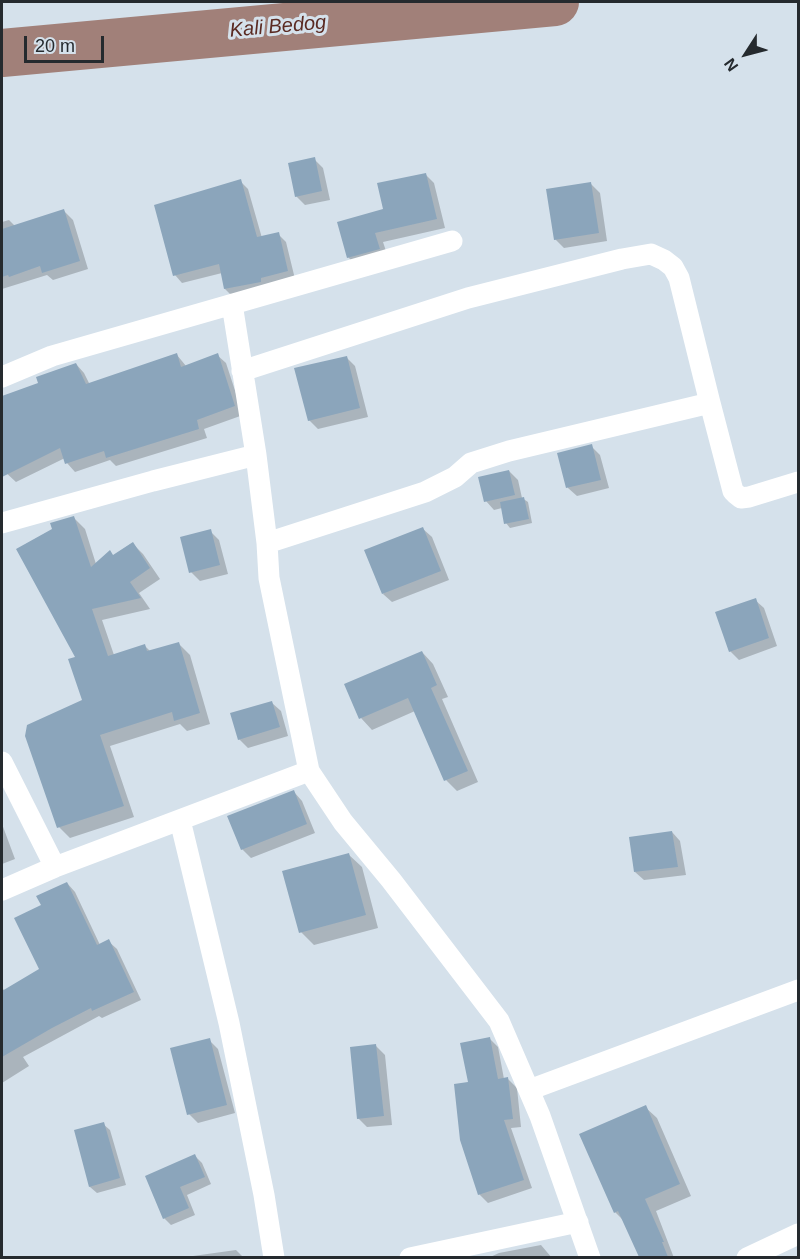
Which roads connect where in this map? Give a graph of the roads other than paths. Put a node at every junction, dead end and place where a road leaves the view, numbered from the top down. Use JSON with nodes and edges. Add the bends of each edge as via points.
{"nodes":[{"id":1,"x":452,"y":241,"type":"dead end"},
{"id":2,"x":232,"y":304,"type":"junction"},
{"id":3,"x":242,"y":371,"type":"junction"},
{"id":4,"x":2,"y":377,"type":"edge"},
{"id":5,"x":710,"y":403,"type":"junction"},
{"id":6,"x":256,"y":455,"type":"junction"},
{"id":7,"x":798,"y":482,"type":"edge"},
{"id":8,"x":2,"y":523,"type":"edge"},
{"id":9,"x":267,"y":543,"type":"junction"},
{"id":10,"x":2,"y":762,"type":"edge"},
{"id":11,"x":309,"y":771,"type":"junction"},
{"id":12,"x":180,"y":820,"type":"junction"},
{"id":13,"x":55,"y":867,"type":"junction"},
{"id":14,"x":2,"y":890,"type":"edge"},
{"id":15,"x":798,"y":990,"type":"edge"},
{"id":16,"x":529,"y":1090,"type":"junction"},
{"id":17,"x":578,"y":1222,"type":"junction"},
{"id":18,"x":798,"y":1234,"type":"edge"},
{"id":19,"x":274,"y":1257,"type":"edge"},
{"id":20,"x":410,"y":1257,"type":"edge"},
{"id":21,"x":590,"y":1257,"type":"edge"},
{"id":22,"x":747,"y":1257,"type":"edge"}],
"edges":[{"from":1,"to":2,"type":"street"},
{"from":2,"to":3,"type":"street"},
{"from":2,"to":4,"type":"street","via":[[52,356]]},
{"from":3,"to":5,"type":"street","via":[[468,298],[651,254],[673,267],[679,278]]},
{"from":3,"to":6,"type":"street"},
{"from":5,"to":7,"type":"street","via":[[736,494],[749,497]]},
{"from":5,"to":9,"type":"street","via":[[480,460],[425,492]]},
{"from":6,"to":8,"type":"street"},
{"from":6,"to":9,"type":"street"},
{"from":9,"to":11,"type":"street","via":[[269,578]]},
{"from":10,"to":13,"type":"street"},
{"from":11,"to":12,"type":"street"},
{"from":11,"to":16,"type":"street","via":[[343,822],[499,1021]]},
{"from":12,"to":13,"type":"street"},
{"from":12,"to":19,"type":"street","via":[[229,1023]]},
{"from":13,"to":14,"type":"street"},
{"from":15,"to":16,"type":"street"},
{"from":16,"to":17,"type":"street"},
{"from":17,"to":20,"type":"street"},
{"from":17,"to":21,"type":"street"},
{"from":18,"to":22,"type":"street"}]}
